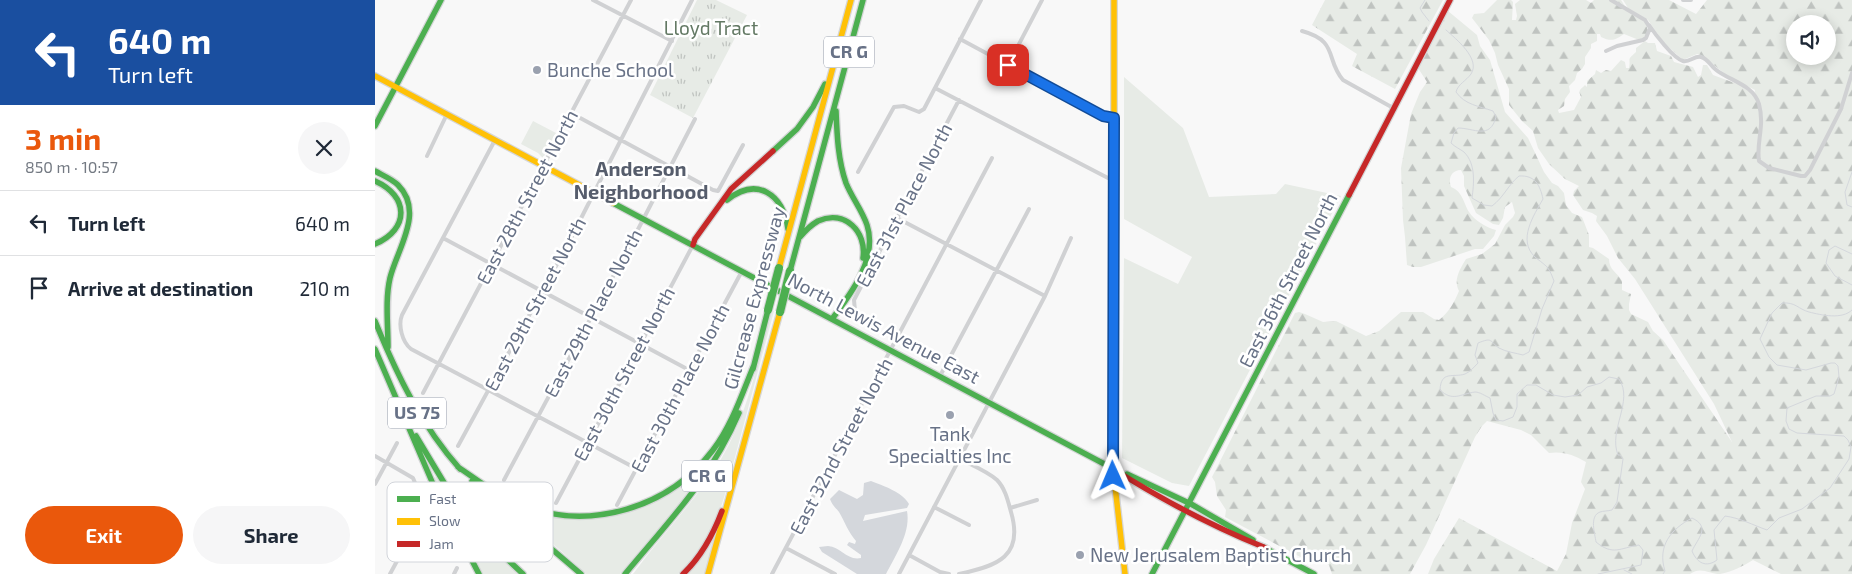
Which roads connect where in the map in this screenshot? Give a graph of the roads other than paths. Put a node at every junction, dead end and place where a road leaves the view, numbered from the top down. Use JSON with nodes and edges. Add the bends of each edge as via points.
{"nodes":[{"id":1,"x":441,"y":0,"type":"edge"},
{"id":2,"x":593,"y":0,"type":"edge"},
{"id":3,"x":631,"y":0,"type":"edge"},
{"id":4,"x":692,"y":0,"type":"edge"},
{"id":5,"x":851,"y":0,"type":"edge"},
{"id":6,"x":863,"y":0,"type":"edge"},
{"id":7,"x":981,"y":0,"type":"edge"},
{"id":8,"x":1042,"y":0,"type":"edge"},
{"id":9,"x":1114,"y":0,"type":"edge"},
{"id":10,"x":1450,"y":0,"type":"edge"},
{"id":11,"x":1611,"y":0,"type":"edge"},
{"id":12,"x":1683,"y":0,"type":"edge"},
{"id":13,"x":1691,"y":0,"type":"edge"},
{"id":14,"x":623,"y":15,"type":"junction"},
{"id":15,"x":1649,"y":25,"type":"junction"},
{"id":16,"x":1302,"y":31,"type":"dead end"},
{"id":17,"x":960,"y":39,"type":"junction"},
{"id":18,"x":672,"y":41,"type":"junction"},
{"id":19,"x":1606,"y":51,"type":"dead end"},
{"id":20,"x":1008,"y":65,"type":"junction"},
{"id":21,"x":832,"y":72,"type":"junction"},
{"id":22,"x":1852,"y":73,"type":"edge"},
{"id":23,"x":375,"y":76,"type":"edge"},
{"id":24,"x":395,"y":87,"type":"junction"},
{"id":25,"x":935,"y":88,"type":"junction"},
{"id":26,"x":959,"y":100,"type":"junction"},
{"id":27,"x":835,"y":104,"type":"junction"},
{"id":28,"x":1395,"y":108,"type":"junction"},
{"id":29,"x":571,"y":113,"type":"junction"},
{"id":30,"x":447,"y":114,"type":"junction"},
{"id":31,"x":1114,"y":118,"type":"junction"},
{"id":32,"x":695,"y":119,"type":"dead end"},
{"id":33,"x":375,"y":126,"type":"edge"},
{"id":34,"x":495,"y":140,"type":"junction"},
{"id":35,"x":621,"y":140,"type":"junction"},
{"id":36,"x":743,"y":145,"type":"dead end"},
{"id":37,"x":427,"y":156,"type":"dead end"},
{"id":38,"x":992,"y":158,"type":"dead end"},
{"id":39,"x":544,"y":166,"type":"junction"},
{"id":40,"x":670,"y":167,"type":"junction"},
{"id":41,"x":375,"y":171,"type":"edge"},
{"id":42,"x":858,"y":172,"type":"dead end"},
{"id":43,"x":1114,"y":179,"type":"junction"},
{"id":44,"x":375,"y":182,"type":"edge"},
{"id":45,"x":594,"y":192,"type":"junction"},
{"id":46,"x":1029,"y":209,"type":"dead end"},
{"id":47,"x":897,"y":218,"type":"junction"},
{"id":48,"x":643,"y":219,"type":"junction"},
{"id":49,"x":788,"y":235,"type":"junction"},
{"id":50,"x":443,"y":238,"type":"junction"},
{"id":51,"x":1071,"y":238,"type":"dead end"},
{"id":52,"x":799,"y":239,"type":"junction"},
{"id":53,"x":375,"y":244,"type":"edge"},
{"id":54,"x":948,"y":244,"type":"junction"},
{"id":55,"x":693,"y":245,"type":"junction"},
{"id":56,"x":492,"y":264,"type":"junction"},
{"id":57,"x":996,"y":270,"type":"junction"},
{"id":58,"x":743,"y":271,"type":"junction"},
{"id":59,"x":542,"y":292,"type":"junction"},
{"id":60,"x":1045,"y":296,"type":"junction"},
{"id":61,"x":855,"y":311,"type":"dead end"},
{"id":62,"x":591,"y":318,"type":"junction"},
{"id":63,"x":832,"y":319,"type":"junction"},
{"id":64,"x":375,"y":321,"type":"edge"},
{"id":65,"x":641,"y":344,"type":"junction"},
{"id":66,"x":375,"y":349,"type":"edge"},
{"id":67,"x":891,"y":350,"type":"junction"},
{"id":68,"x":388,"y":351,"type":"junction"},
{"id":69,"x":439,"y":363,"type":"junction"},
{"id":70,"x":754,"y":365,"type":"junction"},
{"id":71,"x":689,"y":370,"type":"junction"},
{"id":72,"x":940,"y":376,"type":"junction"},
{"id":73,"x":489,"y":390,"type":"junction"},
{"id":74,"x":423,"y":393,"type":"dead end"},
{"id":75,"x":989,"y":402,"type":"junction"},
{"id":76,"x":398,"y":404,"type":"junction"},
{"id":77,"x":537,"y":417,"type":"junction"},
{"id":78,"x":397,"y":443,"type":"dead end"},
{"id":79,"x":588,"y":443,"type":"junction"},
{"id":80,"x":458,"y":446,"type":"dead end"},
{"id":81,"x":375,"y":456,"type":"edge"},
{"id":82,"x":959,"y":459,"type":"junction"},
{"id":83,"x":386,"y":462,"type":"junction"},
{"id":84,"x":458,"y":467,"type":"junction"},
{"id":85,"x":1113,"y":468,"type":"junction"},
{"id":86,"x":637,"y":469,"type":"junction"},
{"id":87,"x":738,"y":470,"type":"junction"},
{"id":88,"x":504,"y":480,"type":"dead end"},
{"id":89,"x":415,"y":482,"type":"edge"},
{"id":90,"x":431,"y":482,"type":"edge"},
{"id":91,"x":443,"y":482,"type":"edge"},
{"id":92,"x":473,"y":482,"type":"edge"},
{"id":93,"x":481,"y":482,"type":"edge"},
{"id":94,"x":375,"y":484,"type":"edge"},
{"id":95,"x":732,"y":492,"type":"junction"},
{"id":96,"x":1037,"y":500,"type":"dead end"},
{"id":97,"x":556,"y":503,"type":"dead end"},
{"id":98,"x":617,"y":505,"type":"dead end"},
{"id":99,"x":934,"y":507,"type":"junction"},
{"id":100,"x":1188,"y":507,"type":"junction"},
{"id":101,"x":1010,"y":508,"type":"junction"},
{"id":102,"x":553,"y":514,"type":"edge"},
{"id":103,"x":969,"y":525,"type":"dead end"},
{"id":104,"x":787,"y":548,"type":"junction"},
{"id":105,"x":553,"y":550,"type":"edge"},
{"id":106,"x":553,"y":552,"type":"edge"},
{"id":107,"x":909,"y":555,"type":"junction"},
{"id":108,"x":396,"y":562,"type":"edge"},
{"id":109,"x":472,"y":562,"type":"edge"},
{"id":110,"x":510,"y":562,"type":"edge"},
{"id":111,"x":457,"y":568,"type":"dead end"},
{"id":112,"x":627,"y":572,"type":"edge"},
{"id":113,"x":978,"y":572,"type":"edge"},
{"id":114,"x":390,"y":574,"type":"edge"},
{"id":115,"x":454,"y":574,"type":"edge"},
{"id":116,"x":478,"y":574,"type":"edge"},
{"id":117,"x":523,"y":574,"type":"edge"},
{"id":118,"x":574,"y":574,"type":"edge"},
{"id":119,"x":581,"y":574,"type":"edge"},
{"id":120,"x":683,"y":574,"type":"edge"},
{"id":121,"x":708,"y":574,"type":"edge"},
{"id":122,"x":713,"y":574,"type":"edge"},
{"id":123,"x":772,"y":574,"type":"edge"},
{"id":124,"x":835,"y":574,"type":"edge"},
{"id":125,"x":899,"y":574,"type":"edge"},
{"id":126,"x":949,"y":574,"type":"edge"},
{"id":127,"x":959,"y":574,"type":"edge"},
{"id":128,"x":1125,"y":574,"type":"edge"},
{"id":129,"x":1152,"y":574,"type":"edge"},
{"id":130,"x":1314,"y":574,"type":"edge"}],
"edges":[{"from":1,"to":24,"type":"main road"},
{"from":2,"to":14,"type":"street"},
{"from":3,"to":14,"type":"street","name":"East 28th Street North"},
{"from":4,"to":18,"type":"street","name":"East 29th Street North"},
{"from":5,"to":21,"type":"main road","name":"Gilcrease Expressway","number":"CR G"},
{"from":6,"to":27,"type":"main road","name":"Gilcrease Expressway","number":"CR G"},
{"from":7,"to":17,"type":"street","name":"East 31st Place North"},
{"from":8,"to":20,"type":"street"},
{"from":9,"to":31,"type":"main road"},
{"from":10,"to":28,"type":"main road","name":"East 36th Street North"},
{"from":11,"to":15,"type":"street"},
{"from":12,"to":13,"type":"street"},
{"from":14,"to":18,"type":"street"},
{"from":14,"to":29,"type":"street","name":"East 28th Street North"},
{"from":15,"to":19,"type":"street","via":[[1649,33],[1643,40]]},
{"from":15,"to":22,"type":"street","via":[[1657,38],[1680,59],[1687,61],[1703,57],[1720,73],[1754,94],[1762,123],[1759,161],[1769,168],[1801,176],[1810,170],[1841,109]]},
{"from":16,"to":28,"type":"street","via":[[1325,43],[1343,80]]},
{"from":17,"to":20,"type":"street"},
{"from":17,"to":25,"type":"street","name":"East 31st Place North"},
{"from":18,"to":35,"type":"street","name":"East 29th Street North"},
{"from":20,"to":31,"type":"street","via":[[1103,116]]},
{"from":21,"to":49,"type":"main road","name":"Gilcrease Expressway","number":"CR G"},
{"from":21,"to":55,"type":"main road","via":[[803,120],[788,138],[731,189]]},
{"from":23,"to":24,"type":"main road","name":"North Lewis Avenue East"},
{"from":24,"to":30,"type":"main road","name":"North Lewis Avenue East"},
{"from":24,"to":33,"type":"main road"},
{"from":25,"to":26,"type":"street"},
{"from":25,"to":42,"type":"street","name":"East 31st Place North","via":[[921,112],[901,105],[894,107]]},
{"from":26,"to":43,"type":"street"},
{"from":26,"to":47,"type":"street","name":"East 31st Place North"},
{"from":27,"to":52,"type":"main road","name":"Gilcrease Expressway","number":"CR G"},
{"from":27,"to":63,"type":"main road","via":[[841,168],[866,224],[870,245],[866,263]]},
{"from":28,"to":100,"type":"main road","name":"East 36th Street North"},
{"from":29,"to":35,"type":"street"},
{"from":29,"to":39,"type":"street","name":"East 28th Street North"},
{"from":30,"to":34,"type":"main road","name":"North Lewis Avenue East"},
{"from":30,"to":37,"type":"street"},
{"from":31,"to":43,"type":"main road"},
{"from":32,"to":40,"type":"street","name":"East 29th Place North"},
{"from":34,"to":39,"type":"main road","name":"North Lewis Avenue East"},
{"from":34,"to":50,"type":"street"},
{"from":35,"to":40,"type":"street"},
{"from":35,"to":45,"type":"street","name":"East 29th Street North"},
{"from":36,"to":40,"type":"street","via":[[718,191]]},
{"from":38,"to":54,"type":"street","name":"East 32nd Street North"},
{"from":39,"to":45,"type":"main road","name":"North Lewis Avenue East"},
{"from":39,"to":56,"type":"street","name":"East 28th Street North"},
{"from":40,"to":48,"type":"street","name":"East 29th Place North"},
{"from":41,"to":68,"type":"main road","via":[[399,186],[411,209],[389,288]]},
{"from":43,"to":85,"type":"main road"},
{"from":44,"to":53,"type":"main road","via":[[392,190],[402,211],[394,233]]},
{"from":45,"to":48,"type":"main road","name":"North Lewis Avenue East"},
{"from":45,"to":59,"type":"street","name":"East 29th Street North"},
{"from":46,"to":57,"type":"street"},
{"from":47,"to":54,"type":"street"},
{"from":47,"to":61,"type":"street","name":"East 31st Place North","via":[[854,300]]},
{"from":48,"to":55,"type":"main road","name":"North Lewis Avenue East"},
{"from":48,"to":62,"type":"street","name":"East 29th Place North"},
{"from":49,"to":55,"type":"main road","via":[[785,214],[778,200],[766,191],[747,189],[724,203]]},
{"from":49,"to":70,"type":"main road","name":"Gilcrease Expressway","number":"CR G","bridge":true},
{"from":50,"to":56,"type":"street"},
{"from":50,"to":69,"type":"street","via":[[400,323],[407,346]]},
{"from":51,"to":60,"type":"street"},
{"from":52,"to":63,"type":"main road","via":[[817,222],[831,218],[849,222],[861,236],[863,259]]},
{"from":52,"to":87,"type":"main road","name":"Gilcrease Expressway","number":"CR G","bridge":true},
{"from":54,"to":57,"type":"street"},
{"from":54,"to":67,"type":"street","name":"East 32nd Street North"},
{"from":55,"to":58,"type":"main road","name":"North Lewis Avenue East"},
{"from":55,"to":65,"type":"street","name":"East 30th Street North"},
{"from":56,"to":59,"type":"street"},
{"from":56,"to":69,"type":"street","name":"East 28th Street North"},
{"from":57,"to":60,"type":"street"},
{"from":57,"to":72,"type":"street"},
{"from":58,"to":63,"type":"main road","name":"North Lewis Avenue East"},
{"from":58,"to":71,"type":"street","name":"East 30th Place North"},
{"from":59,"to":62,"type":"street"},
{"from":59,"to":73,"type":"street","name":"East 29th Street North"},
{"from":60,"to":75,"type":"street"},
{"from":62,"to":65,"type":"street"},
{"from":62,"to":77,"type":"street","name":"East 29th Place North"},
{"from":63,"to":67,"type":"main road","name":"North Lewis Avenue East"},
{"from":64,"to":68,"type":"main road","number":"US 75"},
{"from":65,"to":71,"type":"street"},
{"from":65,"to":79,"type":"street","name":"East 30th Street North"},
{"from":66,"to":76,"type":"main road","number":"US 75"},
{"from":67,"to":72,"type":"main road","name":"North Lewis Avenue East"},
{"from":67,"to":104,"type":"street","name":"East 32nd Street North"},
{"from":68,"to":84,"type":"main road","number":"US 75","via":[[415,410]]},
{"from":69,"to":73,"type":"street"},
{"from":69,"to":74,"type":"street","name":"East 28th Street North"},
{"from":70,"to":102,"type":"main road","via":[[727,429],[705,461],[672,490],[632,509],[609,515]]},
{"from":70,"to":112,"type":"main road","name":"Gilcrease Expressway","number":"CR G","via":[[737,417],[715,463],[689,500]]},
{"from":71,"to":86,"type":"street","name":"East 30th Place North"},
{"from":72,"to":75,"type":"main road","name":"North Lewis Avenue East"},
{"from":73,"to":77,"type":"street"},
{"from":73,"to":80,"type":"street","name":"East 29th Street North"},
{"from":75,"to":82,"type":"street"},
{"from":75,"to":85,"type":"main road","name":"North Lewis Avenue East"},
{"from":76,"to":90,"type":"main road","number":"US 75"},
{"from":76,"to":91,"type":"main road"},
{"from":77,"to":79,"type":"street"},
{"from":77,"to":88,"type":"street","name":"East 29th Place North"},
{"from":78,"to":83,"type":"street"},
{"from":79,"to":86,"type":"street"},
{"from":79,"to":97,"type":"street","name":"East 30th Street North"},
{"from":81,"to":83,"type":"street"},
{"from":82,"to":99,"type":"street"},
{"from":82,"to":101,"type":"street","via":[[997,481]]},
{"from":83,"to":89,"type":"street"},
{"from":83,"to":94,"type":"street"},
{"from":84,"to":92,"type":"main road","number":"US 75"},
{"from":84,"to":93,"type":"main road"},
{"from":85,"to":100,"type":"main road","name":"North Lewis Avenue East","via":[[1143,488]]},
{"from":85,"to":128,"type":"main road"},
{"from":86,"to":98,"type":"street","name":"East 30th Place North"},
{"from":87,"to":95,"type":"main road","name":"Gilcrease Expressway","number":"CR G"},
{"from":87,"to":120,"type":"main road","via":[[712,538]]},
{"from":95,"to":121,"type":"main road","name":"Gilcrease Expressway","number":"CR G"},
{"from":95,"to":122,"type":"main road"},
{"from":96,"to":101,"type":"street"},
{"from":99,"to":103,"type":"street"},
{"from":99,"to":107,"type":"street"},
{"from":100,"to":129,"type":"main road","name":"East 36th Street North"},
{"from":100,"to":130,"type":"main road","name":"North Lewis Avenue East","via":[[1228,533]]},
{"from":101,"to":113,"type":"street","via":[[1015,530],[1011,550],[999,562]]},
{"from":104,"to":123,"type":"street","name":"East 32nd Street North"},
{"from":104,"to":124,"type":"street"},
{"from":105,"to":119,"type":"main road","number":"US 75"},
{"from":106,"to":118,"type":"main road"},
{"from":107,"to":125,"type":"street"},
{"from":107,"to":126,"type":"street"},
{"from":108,"to":114,"type":"street"},
{"from":109,"to":116,"type":"main road","number":"US 75"},
{"from":110,"to":117,"type":"main road"},
{"from":111,"to":115,"type":"street"},
{"from":113,"to":127,"type":"street"}]}
